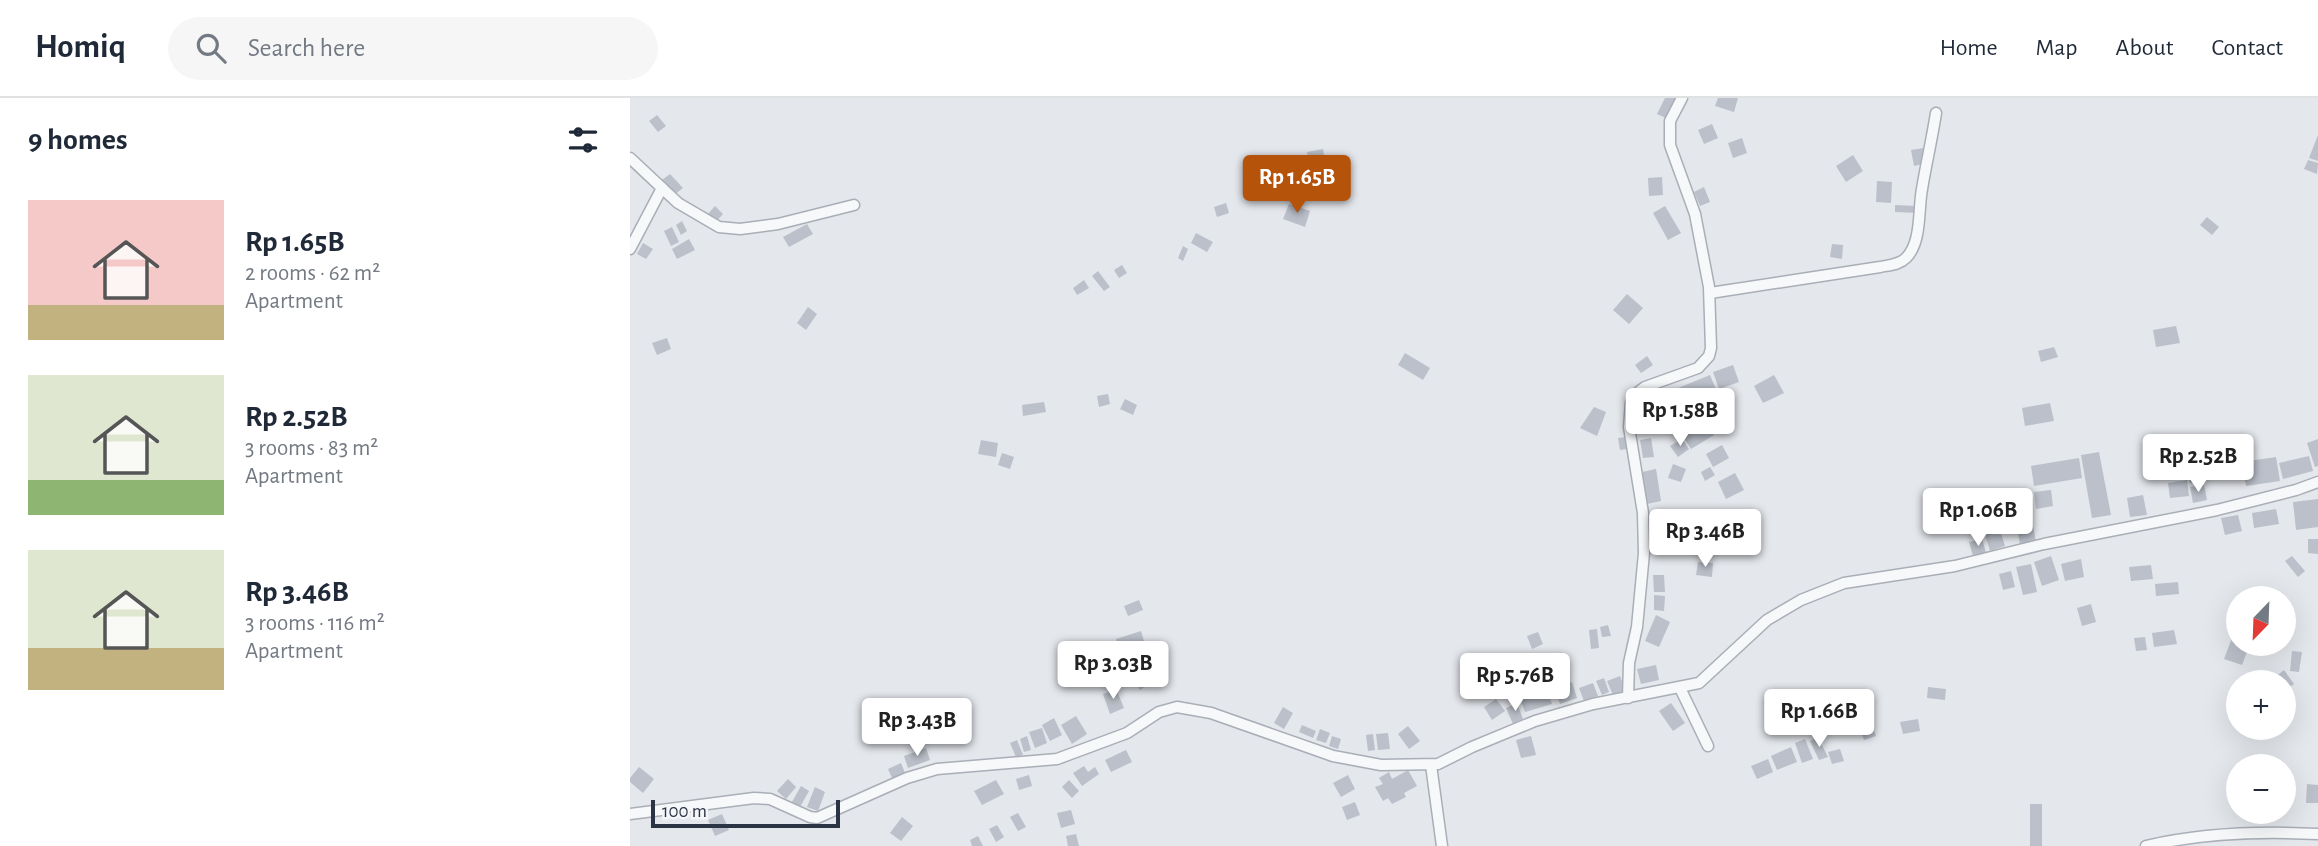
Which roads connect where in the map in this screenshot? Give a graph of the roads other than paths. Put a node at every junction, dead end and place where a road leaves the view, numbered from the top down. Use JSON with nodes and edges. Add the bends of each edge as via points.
{"nodes":[{"id":1,"x":1682,"y":98,"type":"edge"},
{"id":2,"x":1936,"y":113,"type":"dead end"},
{"id":3,"x":630,"y":158,"type":"edge"},
{"id":4,"x":662,"y":188,"type":"junction"},
{"id":5,"x":854,"y":205,"type":"dead end"},
{"id":6,"x":630,"y":249,"type":"edge"},
{"id":7,"x":1710,"y":293,"type":"junction"},
{"id":8,"x":2318,"y":482,"type":"edge"},
{"id":9,"x":1680,"y":688,"type":"junction"},
{"id":10,"x":1628,"y":698,"type":"junction"},
{"id":11,"x":1708,"y":746,"type":"dead end"},
{"id":12,"x":1431,"y":765,"type":"junction"},
{"id":13,"x":630,"y":814,"type":"edge"},
{"id":14,"x":2318,"y":834,"type":"edge"},
{"id":15,"x":1442,"y":846,"type":"edge"},
{"id":16,"x":2146,"y":846,"type":"edge"}],
"edges":[{"from":1,"to":7,"type":"street","via":[[1670,121],[1670,145],[1695,214]]},
{"from":2,"to":7,"type":"street","via":[[1917,230],[1905,259]]},
{"from":3,"to":4,"type":"street"},
{"from":4,"to":5,"type":"street","via":[[698,216],[725,228],[778,224]]},
{"from":4,"to":6,"type":"street"},
{"from":7,"to":10,"type":"street","via":[[1709,356],[1698,368],[1645,387],[1629,410],[1644,553]]},
{"from":8,"to":9,"type":"street","via":[[2217,510],[1819,591],[1767,620],[1707,677]]},
{"from":9,"to":10,"type":"street"},
{"from":9,"to":11,"type":"street"},
{"from":10,"to":12,"type":"street","via":[[1524,725]]},
{"from":12,"to":13,"type":"street","via":[[1381,765],[1333,756],[1211,713],[1178,707],[1158,712],[1127,733],[1057,759],[937,769],[817,818],[770,799],[754,798]]},
{"from":12,"to":15,"type":"street"},
{"from":14,"to":16,"type":"street","via":[[2190,836]]}]}
